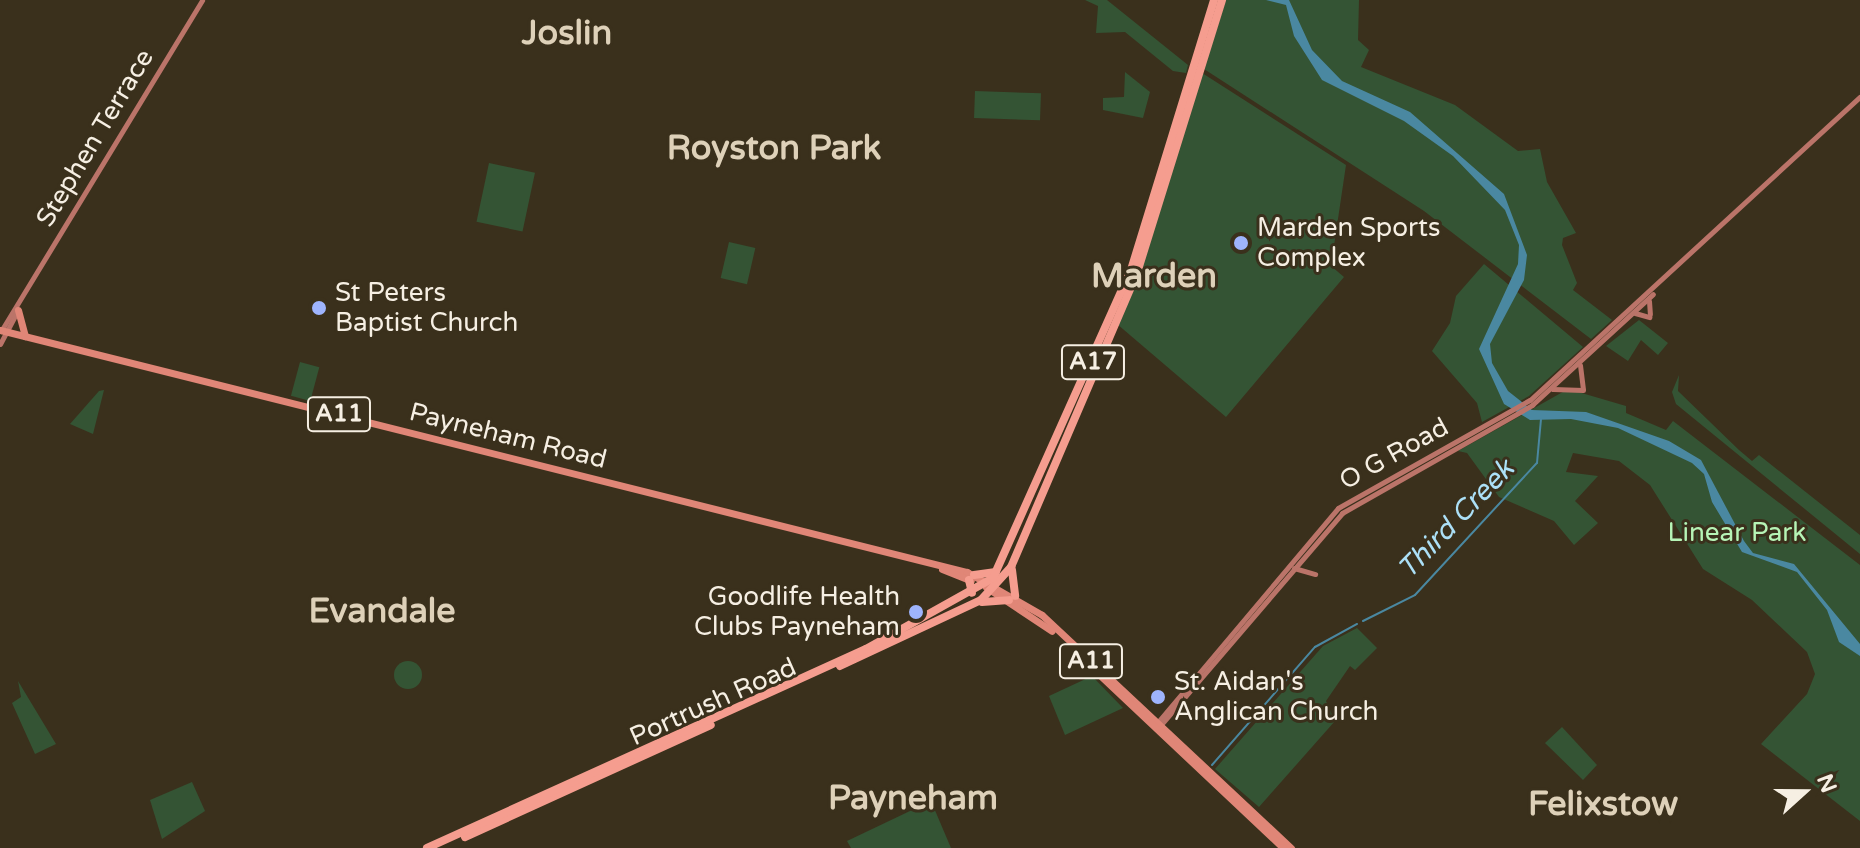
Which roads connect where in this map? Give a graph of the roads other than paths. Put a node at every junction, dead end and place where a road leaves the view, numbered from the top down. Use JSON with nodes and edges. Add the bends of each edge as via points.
{"nodes":[{"id":1,"x":202,"y":0,"type":"edge"},
{"id":2,"x":1214,"y":0,"type":"edge"},
{"id":3,"x":1222,"y":0,"type":"edge"},
{"id":4,"x":1197,"y":67,"type":"junction"},
{"id":5,"x":1860,"y":97,"type":"edge"},
{"id":6,"x":1140,"y":256,"type":"junction"},
{"id":7,"x":1655,"y":289,"type":"junction"},
{"id":8,"x":23,"y":297,"type":"junction"},
{"id":9,"x":1649,"y":300,"type":"junction"},
{"id":10,"x":18,"y":310,"type":"junction"},
{"id":11,"x":1635,"y":313,"type":"junction"},
{"id":12,"x":2,"y":331,"type":"edge"},
{"id":13,"x":27,"y":337,"type":"junction"},
{"id":14,"x":1103,"y":339,"type":"junction"},
{"id":15,"x":1601,"y":340,"type":"junction"},
{"id":16,"x":0,"y":344,"type":"edge"},
{"id":17,"x":1106,"y":351,"type":"junction"},
{"id":18,"x":1588,"y":354,"type":"junction"},
{"id":19,"x":1096,"y":357,"type":"junction"},
{"id":20,"x":1580,"y":365,"type":"junction"},
{"id":21,"x":1564,"y":375,"type":"junction"},
{"id":22,"x":1551,"y":389,"type":"junction"},
{"id":23,"x":1531,"y":402,"type":"junction"},
{"id":24,"x":1048,"y":461,"type":"junction"},
{"id":25,"x":1050,"y":475,"type":"junction"},
{"id":26,"x":1040,"y":484,"type":"junction"},
{"id":27,"x":1298,"y":559,"type":"junction"},
{"id":28,"x":1014,"y":562,"type":"junction"},
{"id":29,"x":1294,"y":568,"type":"junction"},
{"id":30,"x":1000,"y":570,"type":"junction"},
{"id":31,"x":1315,"y":574,"type":"dead end"},
{"id":32,"x":971,"y":577,"type":"junction"},
{"id":33,"x":991,"y":586,"type":"junction"},
{"id":34,"x":974,"y":598,"type":"junction"},
{"id":35,"x":1012,"y":598,"type":"junction"},
{"id":36,"x":1223,"y":649,"type":"junction"},
{"id":37,"x":1173,"y":712,"type":"junction"},
{"id":38,"x":1157,"y":726,"type":"junction"},
{"id":39,"x":1174,"y":739,"type":"junction"},
{"id":40,"x":511,"y":809,"type":"junction"},
{"id":41,"x":490,"y":819,"type":"junction"},
{"id":42,"x":503,"y":820,"type":"junction"},
{"id":43,"x":1281,"y":843,"type":"edge"},
{"id":44,"x":427,"y":848,"type":"edge"},
{"id":45,"x":440,"y":848,"type":"edge"},
{"id":46,"x":1291,"y":848,"type":"edge"}],
"edges":[{"from":1,"to":8,"type":"main road","name":"Stephen Terrace"},
{"from":2,"to":4,"type":"highway","number":"A17"},
{"from":3,"to":4,"type":"highway","number":"A17"},
{"from":4,"to":6,"type":"highway","number":"A17"},
{"from":5,"to":7,"type":"main road","name":"O G Road"},
{"from":6,"to":14,"type":"highway","number":"A17"},
{"from":6,"to":17,"type":"highway","number":"A17"},
{"from":7,"to":9,"type":"main road","name":"O G Road"},
{"from":7,"to":15,"type":"main road","name":"O G Road"},
{"from":8,"to":10,"type":"main road","name":"Stephen Terrace"},
{"from":8,"to":12,"type":"main road","name":"Stephen Terrace"},
{"from":9,"to":11,"type":"main road","name":"O G Road"},
{"from":9,"to":11,"type":"main road","via":[[1649,316]]},
{"from":10,"to":12,"type":"main road","name":"Stephen Terrace"},
{"from":10,"to":13,"type":"main road","via":[[17,325]]},
{"from":11,"to":15,"type":"main road","name":"O G Road"},
{"from":12,"to":13,"type":"main road","name":"Payneham Road","number":"A11"},
{"from":12,"to":16,"type":"main road"},
{"from":13,"to":32,"type":"main road","name":"Payneham Road","number":"A11","via":[[914,558]]},
{"from":14,"to":17,"type":"highway"},
{"from":14,"to":19,"type":"highway","number":"A17"},
{"from":15,"to":18,"type":"main road","name":"O G Road"},
{"from":17,"to":19,"type":"highway"},
{"from":17,"to":25,"type":"highway","number":"A17"},
{"from":18,"to":20,"type":"main road","name":"O G Road"},
{"from":18,"to":21,"type":"main road","name":"O G Road"},
{"from":19,"to":24,"type":"highway","number":"A17"},
{"from":20,"to":21,"type":"main road","name":"O G Road"},
{"from":20,"to":22,"type":"main road","via":[[1583,390]]},
{"from":21,"to":22,"type":"main road","name":"O G Road"},
{"from":21,"to":23,"type":"main road","name":"O G Road"},
{"from":22,"to":23,"type":"main road","name":"O G Road"},
{"from":23,"to":27,"type":"main road","name":"O G Road","via":[[1338,508]]},
{"from":24,"to":25,"type":"highway"},
{"from":24,"to":26,"type":"highway","number":"A17"},
{"from":25,"to":26,"type":"highway"},
{"from":25,"to":28,"type":"highway","number":"A17"},
{"from":26,"to":30,"type":"highway","number":"A17"},
{"from":27,"to":29,"type":"main road","name":"O G Road"},
{"from":27,"to":36,"type":"main road","name":"O G Road"},
{"from":28,"to":33,"type":"highway","number":"A17"},
{"from":28,"to":35,"type":"highway"},
{"from":29,"to":31,"type":"main road"},
{"from":29,"to":36,"type":"main road","name":"O G Road"},
{"from":30,"to":32,"type":"highway"},
{"from":30,"to":33,"type":"highway","number":"A17"},
{"from":32,"to":33,"type":"main road","name":"Payneham Road","number":"A11"},
{"from":32,"to":34,"type":"highway"},
{"from":33,"to":34,"type":"highway","name":"Portrush Road","number":"A17"},
{"from":33,"to":35,"type":"main road","name":"Payneham Road","number":"A11"},
{"from":34,"to":35,"type":"highway"},
{"from":34,"to":40,"type":"highway","name":"Portrush Road","number":"A17"},
{"from":34,"to":42,"type":"highway","name":"Portrush Road","number":"A17"},
{"from":35,"to":38,"type":"main road","name":"Payneham Road","number":"A11"},
{"from":36,"to":37,"type":"main road","name":"O G Road"},
{"from":36,"to":38,"type":"main road","name":"O G Road"},
{"from":37,"to":38,"type":"main road","name":"O G Road"},
{"from":37,"to":39,"type":"main road","via":[[1168,726]]},
{"from":38,"to":39,"type":"main road","name":"Payneham Road","number":"A11"},
{"from":38,"to":43,"type":"main road","name":"Payneham Road","number":"A11"},
{"from":39,"to":43,"type":"main road","name":"Payneham Road","number":"A11"},
{"from":40,"to":41,"type":"highway","name":"Portrush Road","number":"A17"},
{"from":40,"to":42,"type":"highway"},
{"from":41,"to":42,"type":"highway"},
{"from":41,"to":44,"type":"highway","name":"Portrush Road","number":"A17"},
{"from":42,"to":45,"type":"highway","name":"Portrush Road","number":"A17"},
{"from":43,"to":46,"type":"main road","name":"Payneham Road","number":"A11"}]}
